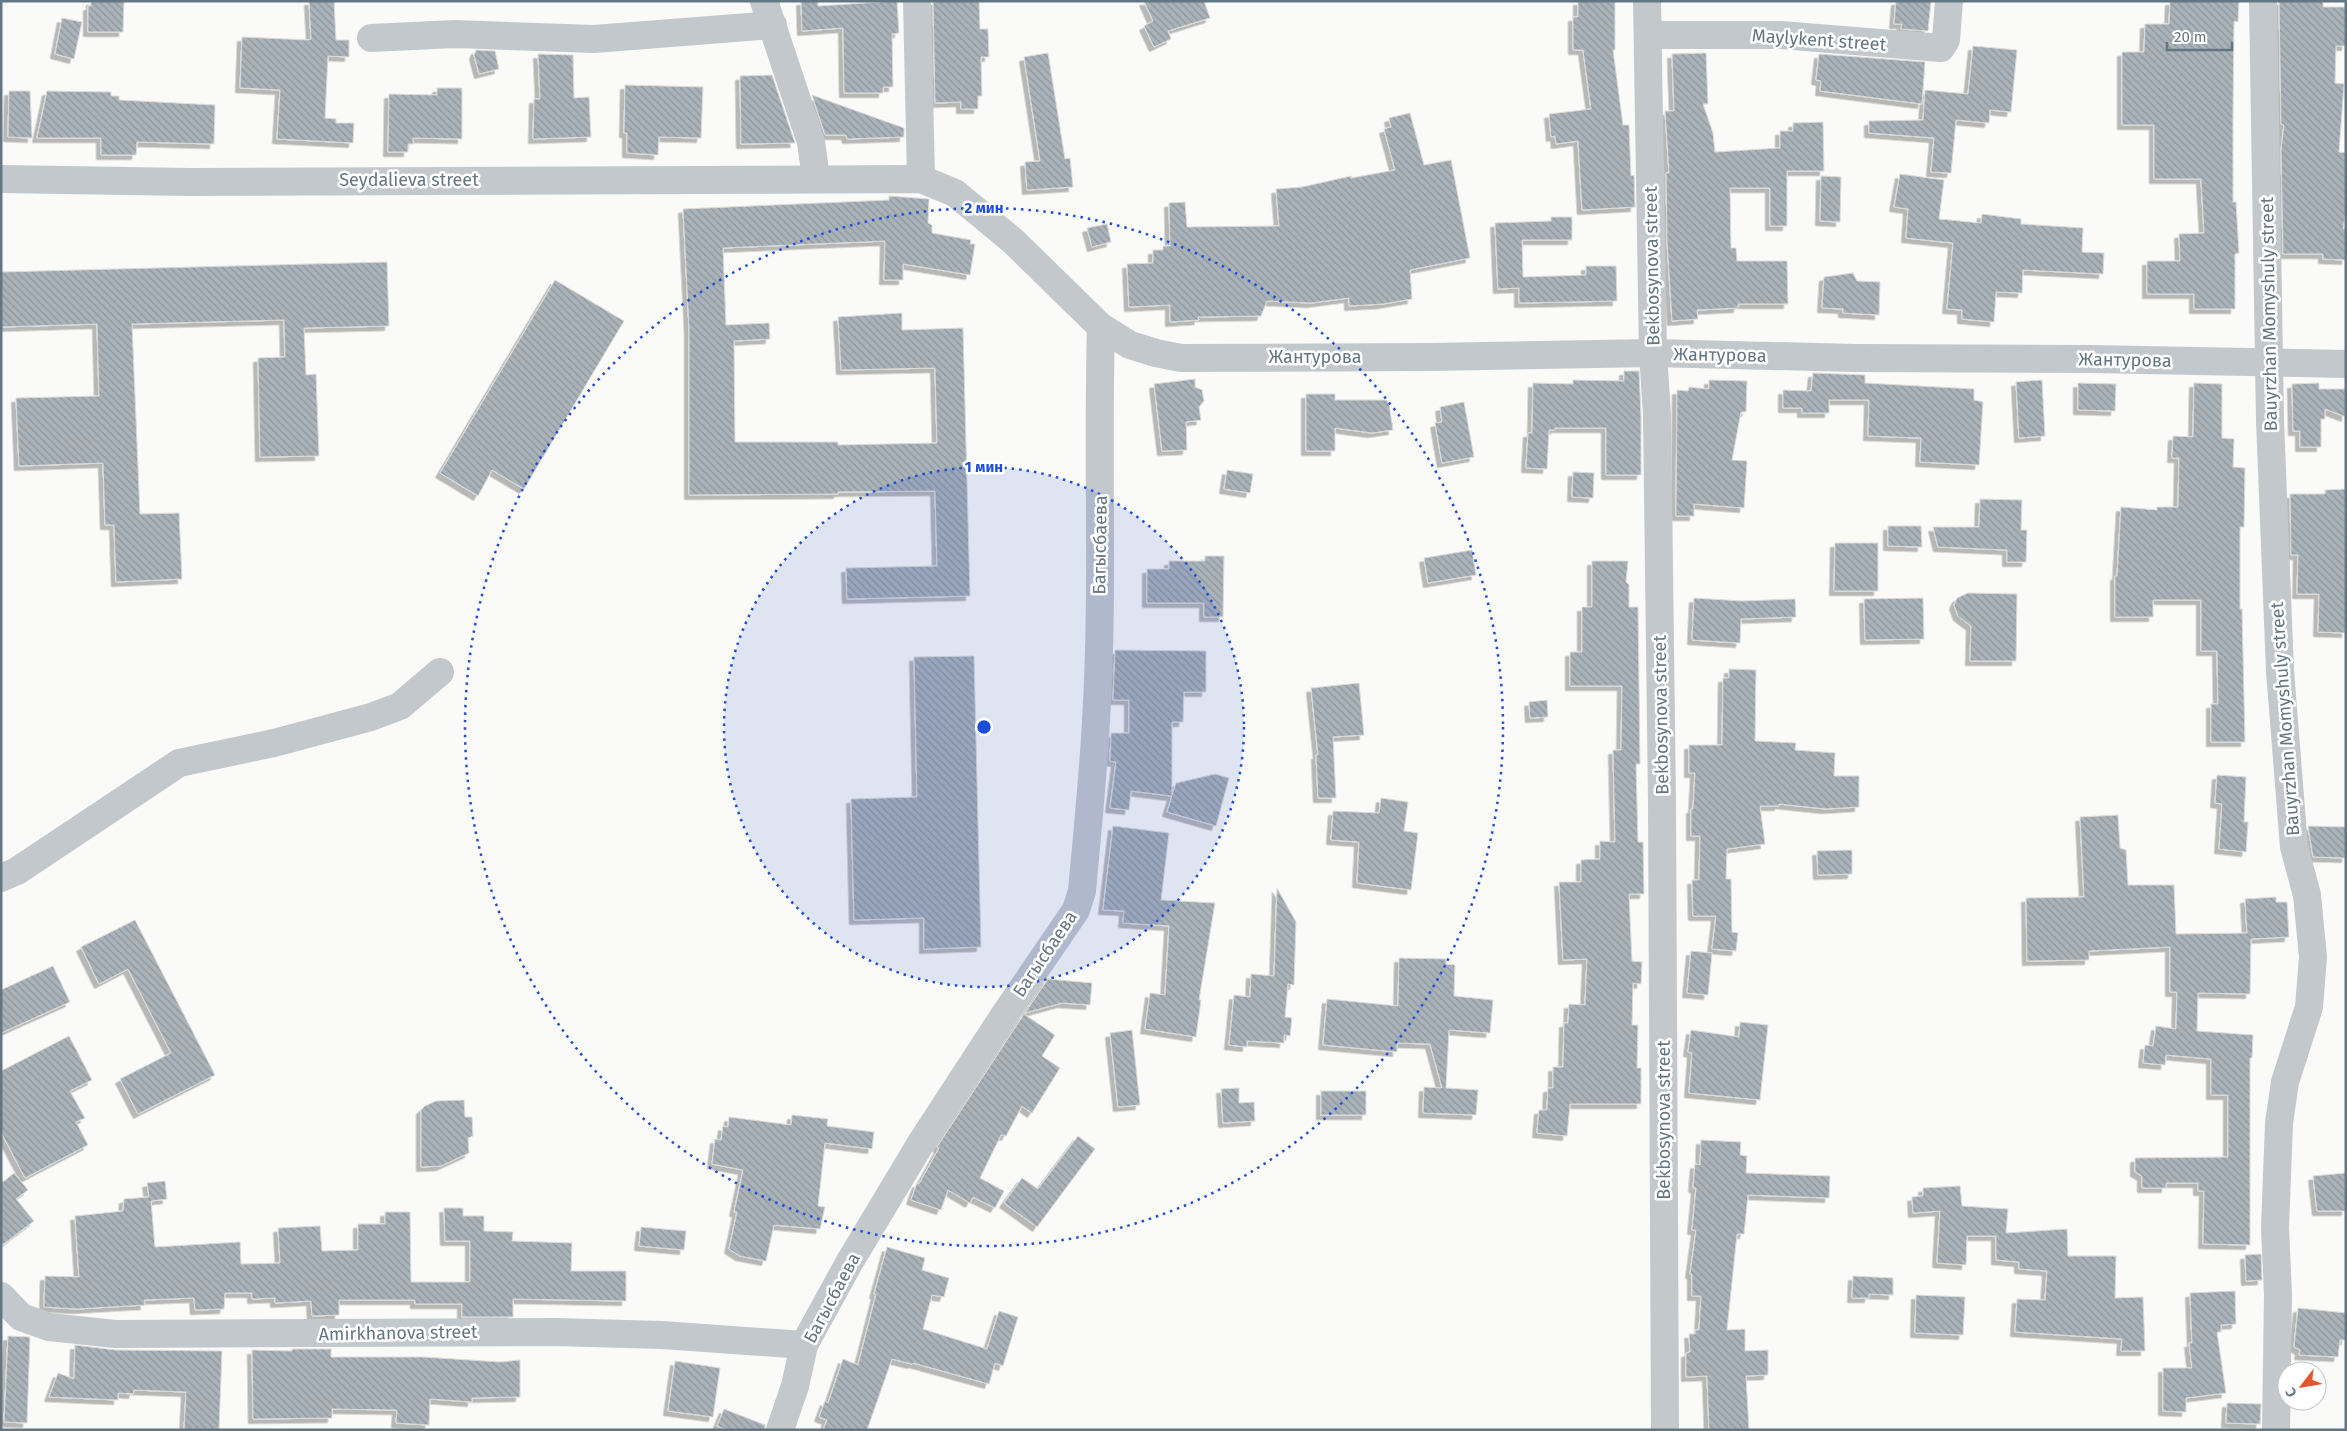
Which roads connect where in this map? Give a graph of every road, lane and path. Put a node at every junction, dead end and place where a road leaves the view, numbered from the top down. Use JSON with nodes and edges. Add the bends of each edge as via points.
{"nodes":[{"id":1,"x":917,"y":1,"type":"edge"},
{"id":2,"x":1647,"y":1,"type":"edge"},
{"id":3,"x":1949,"y":1,"type":"edge"},
{"id":4,"x":2263,"y":1,"type":"edge"},
{"id":5,"x":768,"y":13,"type":"edge"},
{"id":6,"x":1648,"y":35,"type":"junction"},
{"id":7,"x":371,"y":38,"type":"dead end"},
{"id":8,"x":816,"y":178,"type":"junction"},
{"id":9,"x":1,"y":179,"type":"edge"},
{"id":10,"x":921,"y":179,"type":"junction"},
{"id":11,"x":1101,"y":327,"type":"junction"},
{"id":12,"x":1653,"y":353,"type":"junction"},
{"id":13,"x":2270,"y":362,"type":"junction"},
{"id":14,"x":2346,"y":364,"type":"edge"},
{"id":15,"x":440,"y":672,"type":"dead end"},
{"id":16,"x":1,"y":878,"type":"edge"},
{"id":17,"x":1,"y":1296,"type":"edge"},
{"id":18,"x":804,"y":1346,"type":"junction"},
{"id":19,"x":780,"y":1430,"type":"edge"},
{"id":20,"x":1665,"y":1430,"type":"edge"},
{"id":21,"x":2276,"y":1430,"type":"edge"}],
"edges":[{"from":1,"to":10,"type":"street"},
{"from":2,"to":6,"type":"street","name":"Bekbosynova street"},
{"from":3,"to":6,"type":"street","name":"Maylykent street","via":[[1946,40],[1941,48],[1781,35]]},
{"from":4,"to":13,"type":"street","name":"Bauyrzhan Momyshuly street"},
{"from":5,"to":7,"type":"street","via":[[594,39],[455,34]]},
{"from":5,"to":8,"type":"street","via":[[811,142]]},
{"from":6,"to":12,"type":"street","name":"Bekbosynova street"},
{"from":8,"to":9,"type":"street","name":"Seydalieva street","via":[[200,182]]},
{"from":8,"to":10,"type":"street","name":"Seydalieva street"},
{"from":10,"to":11,"type":"street","name":"Seydalieva street","via":[[955,193],[1013,241]]},
{"from":11,"to":12,"type":"street","name":"Жантурова","via":[[1130,345],[1181,358]]},
{"from":11,"to":18,"type":"street","name":"Багысбаева","via":[[1096,720],[1082,891],[1076,910],[921,1143]]},
{"from":12,"to":13,"type":"street","name":"Жантурова"},
{"from":12,"to":20,"type":"street","name":"Bekbosynova street","via":[[1657,415],[1662,811]]},
{"from":13,"to":14,"type":"street","name":"Жантурова"},
{"from":13,"to":21,"type":"street","name":"Bauyrzhan Momyshuly street","via":[[2280,671],[2294,847],[2307,895],[2313,957],[2309,1007],[2285,1082],[2279,1123]]},
{"from":15,"to":16,"type":"street","via":[[400,706],[371,717],[274,743],[179,763],[17,871]]},
{"from":17,"to":18,"type":"street","name":"Amirkhanova street","via":[[21,1316],[49,1327],[114,1334],[555,1332],[662,1335]]},
{"from":18,"to":19,"type":"street","name":"Багысбаева"}]}
